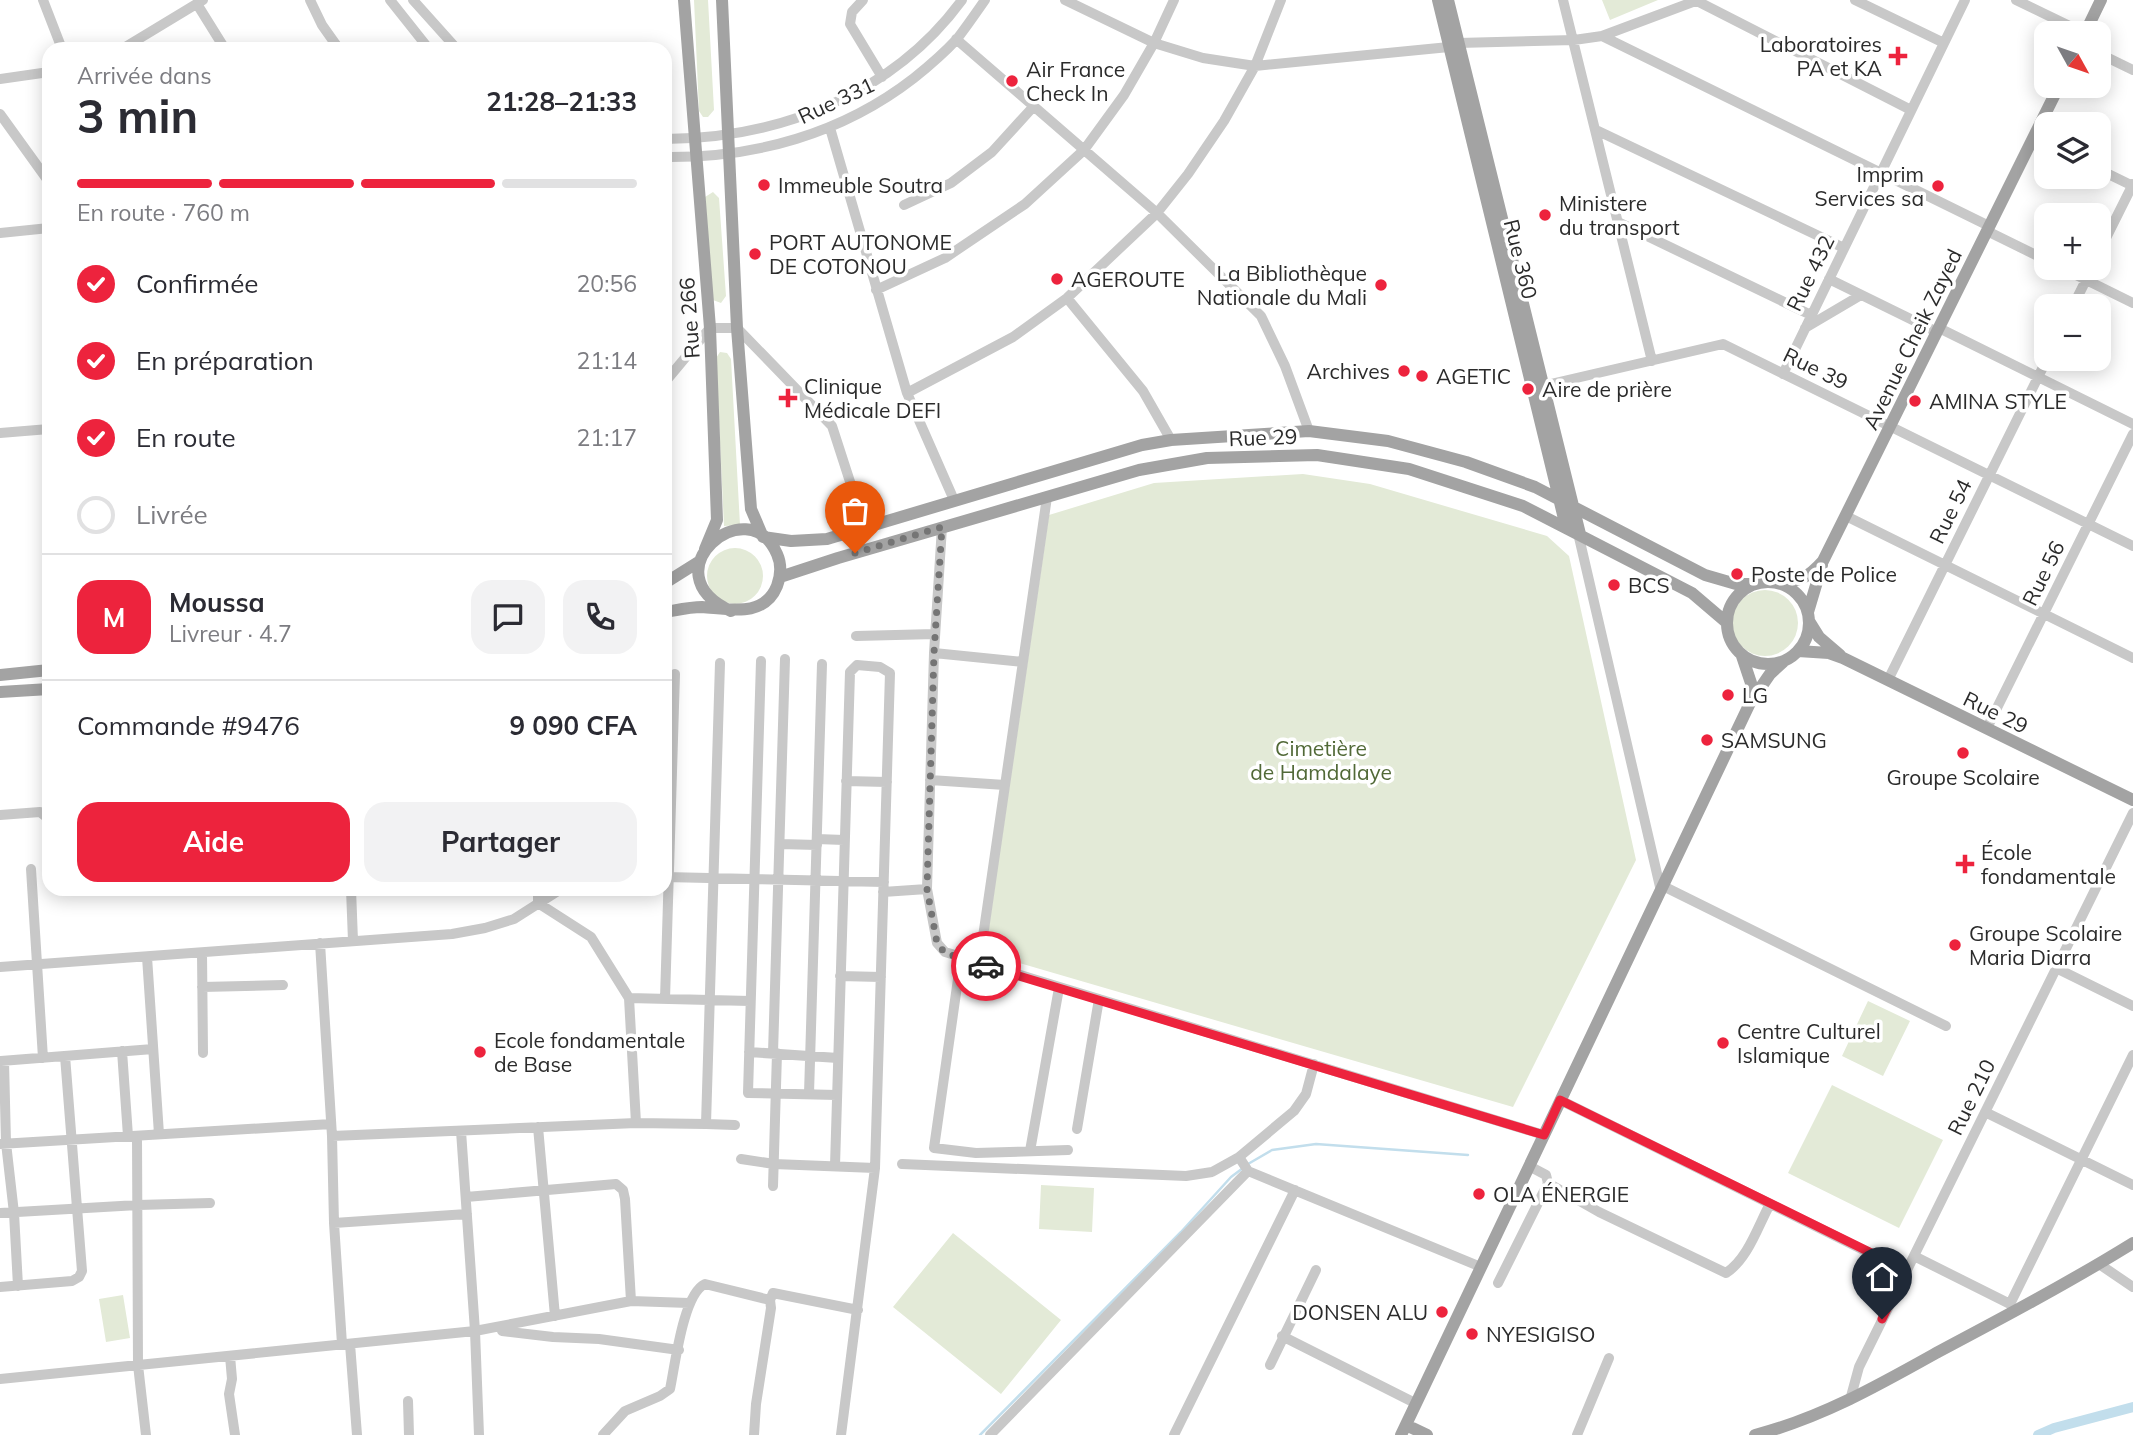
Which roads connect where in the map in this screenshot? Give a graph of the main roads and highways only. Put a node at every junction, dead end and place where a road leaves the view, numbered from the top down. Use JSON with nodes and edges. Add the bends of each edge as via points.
{"nodes":[{"id":1,"x":684,"y":0,"type":"edge"},
{"id":2,"x":722,"y":0,"type":"edge"},
{"id":3,"x":1438,"y":0,"type":"edge"},
{"id":4,"x":1448,"y":0,"type":"edge"},
{"id":5,"x":2101,"y":0,"type":"edge"},
{"id":6,"x":2090,"y":21,"type":"edge"},
{"id":7,"x":1454,"y":45,"type":"junction"},
{"id":8,"x":2053,"y":98,"type":"edge"},
{"id":9,"x":1561,"y":500,"type":"junction"},
{"id":10,"x":1573,"y":508,"type":"junction"},
{"id":11,"x":1575,"y":531,"type":"junction"},
{"id":12,"x":763,"y":537,"type":"junction"},
{"id":13,"x":703,"y":555,"type":"junction"},
{"id":14,"x":1824,"y":561,"type":"junction"},
{"id":15,"x":780,"y":577,"type":"junction"},
{"id":16,"x":672,"y":578,"type":"edge"},
{"id":17,"x":1776,"y":582,"type":"junction"},
{"id":18,"x":1753,"y":584,"type":"junction"},
{"id":19,"x":672,"y":611,"type":"edge"},
{"id":20,"x":731,"y":611,"type":"junction"},
{"id":21,"x":1809,"y":616,"type":"junction"},
{"id":22,"x":1726,"y":622,"type":"junction"},
{"id":23,"x":1798,"y":651,"type":"junction"},
{"id":24,"x":1742,"y":656,"type":"junction"},
{"id":25,"x":1843,"y":658,"type":"junction"},
{"id":26,"x":1783,"y":662,"type":"junction"},
{"id":27,"x":42,"y":671,"type":"edge"},
{"id":28,"x":0,"y":675,"type":"edge"},
{"id":29,"x":42,"y":689,"type":"edge"},
{"id":30,"x":0,"y":692,"type":"edge"},
{"id":31,"x":1750,"y":703,"type":"junction"},
{"id":32,"x":2133,"y":800,"type":"edge"},
{"id":33,"x":2133,"y":1243,"type":"edge"},
{"id":34,"x":1404,"y":1430,"type":"edge"},
{"id":35,"x":1427,"y":1435,"type":"edge"},
{"id":36,"x":1755,"y":1435,"type":"edge"}],
"edges":[{"from":1,"to":13,"type":"main road","name":"Rue 266","via":[[710,328],[717,520]]},
{"from":2,"to":12,"type":"main road","via":[[737,328],[751,509]]},
{"from":3,"to":7,"type":"main road","name":"Rue 360"},
{"from":4,"to":7,"type":"main road"},
{"from":5,"to":6,"type":"main road"},
{"from":7,"to":9,"type":"main road","name":"Rue 360"},
{"from":7,"to":10,"type":"main road"},
{"from":8,"to":14,"type":"main road","name":"Avenue Cheik Zayed"},
{"from":9,"to":10,"type":"main road"},
{"from":9,"to":11,"type":"main road","name":"Rue 360"},
{"from":9,"to":12,"type":"main road","via":[[1466,461],[1388,441],[1308,431],[1142,445],[827,539]]},
{"from":10,"to":11,"type":"main road"},
{"from":10,"to":18,"type":"main road","via":[[1705,575]]},
{"from":11,"to":15,"type":"main road","name":"Rue 29","via":[[1523,506],[1409,469],[1317,455],[1207,458],[1139,470]]},
{"from":11,"to":22,"type":"main road","name":"Rue 29","via":[[1692,593]]},
{"from":12,"to":13,"type":"main road","via":[[732,530]]},
{"from":12,"to":15,"type":"main road","via":[[777,555]]},
{"from":13,"to":16,"type":"main road"},
{"from":13,"to":20,"type":"main road","via":[[699,577],[705,592]]},
{"from":14,"to":17,"type":"main road","name":"Avenue Cheik Zayed","via":[[1799,581]]},
{"from":14,"to":21,"type":"main road"},
{"from":15,"to":20,"type":"main road","via":[[774,593],[762,604],[747,611]]},
{"from":17,"to":18,"type":"main road"},
{"from":17,"to":21,"type":"main road","via":[[1796,592]]},
{"from":18,"to":22,"type":"main road","via":[[1734,599]]},
{"from":19,"to":20,"type":"main road","via":[[699,607]]},
{"from":21,"to":23,"type":"main road","via":[[1807,637]]},
{"from":21,"to":25,"type":"main road","name":"Rue 29","via":[[1819,637]]},
{"from":22,"to":24,"type":"main road","via":[[1730,641]]},
{"from":23,"to":25,"type":"main road","name":"Rue 29"},
{"from":23,"to":26,"type":"main road"},
{"from":24,"to":26,"type":"main road","via":[[1754,663]]},
{"from":24,"to":31,"type":"main road","via":[[1751,683]]},
{"from":25,"to":32,"type":"main road","name":"Rue 29"},
{"from":26,"to":31,"type":"main road"},
{"from":27,"to":28,"type":"main road"},
{"from":29,"to":30,"type":"main road"},
{"from":31,"to":34,"type":"main road"},
{"from":33,"to":36,"type":"main road","via":[[1850,1400]]},
{"from":34,"to":35,"type":"main road"}]}
